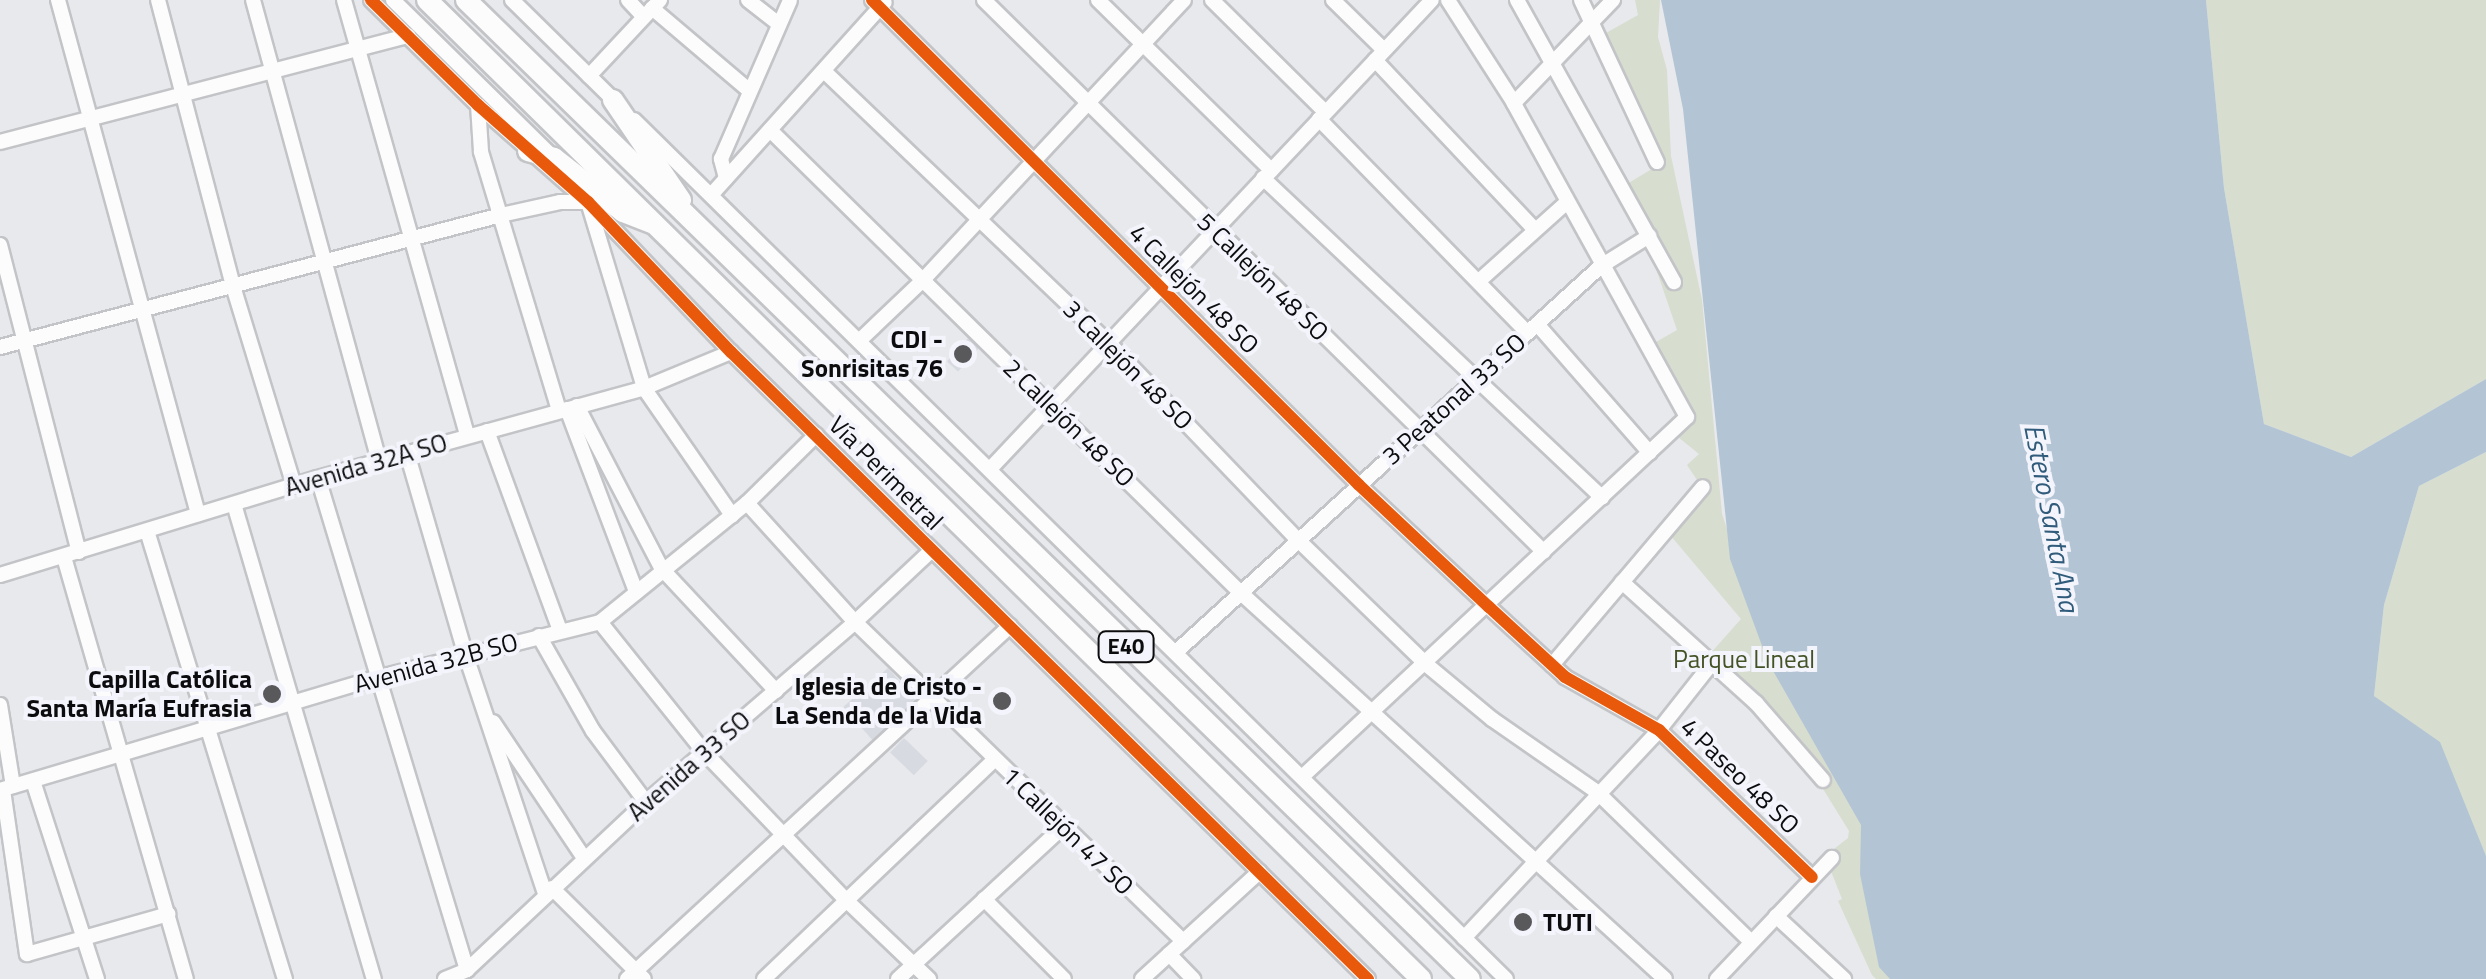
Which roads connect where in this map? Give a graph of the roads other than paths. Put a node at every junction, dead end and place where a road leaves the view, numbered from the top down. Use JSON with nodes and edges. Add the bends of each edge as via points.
{"nodes":[{"id":1,"x":58,"y":0,"type":"edge"},
{"id":2,"x":158,"y":0,"type":"edge"},
{"id":3,"x":253,"y":0,"type":"edge"},
{"id":4,"x":344,"y":0,"type":"edge"},
{"id":5,"x":371,"y":0,"type":"edge"},
{"id":6,"x":393,"y":0,"type":"edge"},
{"id":7,"x":428,"y":0,"type":"edge"},
{"id":8,"x":466,"y":0,"type":"edge"},
{"id":9,"x":512,"y":0,"type":"edge"},
{"id":10,"x":628,"y":0,"type":"edge"},
{"id":11,"x":748,"y":0,"type":"edge"},
{"id":12,"x":790,"y":0,"type":"edge"},
{"id":13,"x":984,"y":0,"type":"edge"},
{"id":14,"x":1098,"y":0,"type":"edge"},
{"id":15,"x":1184,"y":0,"type":"edge"},
{"id":16,"x":1212,"y":0,"type":"edge"},
{"id":17,"x":1333,"y":0,"type":"edge"},
{"id":18,"x":1432,"y":0,"type":"edge"},
{"id":19,"x":1448,"y":0,"type":"edge"},
{"id":20,"x":1518,"y":0,"type":"edge"},
{"id":21,"x":1581,"y":0,"type":"edge"},
{"id":22,"x":1613,"y":0,"type":"edge"},
{"id":23,"x":880,"y":2,"type":"edge"},
{"id":24,"x":652,"y":8,"type":"edge"},
{"id":25,"x":1594,"y":20,"type":"junction"},
{"id":26,"x":779,"y":24,"type":"junction"},
{"id":27,"x":408,"y":36,"type":"junction"},
{"id":28,"x":1143,"y":45,"type":"junction"},
{"id":29,"x":358,"y":48,"type":"junction"},
{"id":30,"x":1380,"y":55,"type":"junction"},
{"id":31,"x":1554,"y":62,"type":"junction"},
{"id":32,"x":272,"y":71,"type":"junction"},
{"id":33,"x":824,"y":71,"type":"junction"},
{"id":34,"x":589,"y":76,"type":"junction"},
{"id":35,"x":750,"y":91,"type":"junction"},
{"id":36,"x":183,"y":96,"type":"junction"},
{"id":37,"x":613,"y":100,"type":"junction"},
{"id":38,"x":1087,"y":102,"type":"junction"},
{"id":39,"x":1514,"y":103,"type":"junction"},
{"id":40,"x":478,"y":105,"type":"junction"},
{"id":41,"x":1322,"y":116,"type":"junction"},
{"id":42,"x":90,"y":118,"type":"junction"},
{"id":43,"x":770,"y":130,"type":"junction"},
{"id":44,"x":0,"y":142,"type":"edge"},
{"id":45,"x":528,"y":151,"type":"junction"},
{"id":46,"x":554,"y":158,"type":"junction"},
{"id":47,"x":1032,"y":160,"type":"junction"},
{"id":48,"x":1656,"y":162,"type":"dead end"},
{"id":49,"x":1267,"y":174,"type":"junction"},
{"id":50,"x":726,"y":178,"type":"junction"},
{"id":51,"x":712,"y":194,"type":"junction"},
{"id":52,"x":588,"y":202,"type":"junction"},
{"id":53,"x":1566,"y":203,"type":"junction"},
{"id":54,"x":502,"y":215,"type":"junction"},
{"id":55,"x":978,"y":217,"type":"junction"},
{"id":56,"x":660,"y":226,"type":"junction"},
{"id":57,"x":1534,"y":229,"type":"junction"},
{"id":58,"x":1215,"y":230,"type":"junction"},
{"id":59,"x":1649,"y":236,"type":"junction"},
{"id":60,"x":412,"y":238,"type":"junction"},
{"id":61,"x":0,"y":245,"type":"edge"},
{"id":62,"x":718,"y":250,"type":"junction"},
{"id":63,"x":323,"y":262,"type":"junction"},
{"id":64,"x":1601,"y":266,"type":"junction"},
{"id":65,"x":922,"y":281,"type":"junction"},
{"id":66,"x":1479,"y":281,"type":"junction"},
{"id":67,"x":1674,"y":282,"type":"dead end"},
{"id":68,"x":233,"y":286,"type":"junction"},
{"id":69,"x":1161,"y":287,"type":"junction"},
{"id":70,"x":142,"y":310,"type":"junction"},
{"id":71,"x":1532,"y":328,"type":"junction"},
{"id":72,"x":25,"y":341,"type":"junction"},
{"id":73,"x":858,"y":341,"type":"junction"},
{"id":74,"x":1109,"y":343,"type":"junction"},
{"id":75,"x":0,"y":347,"type":"edge"},
{"id":76,"x":731,"y":352,"type":"junction"},
{"id":77,"x":1474,"y":381,"type":"junction"},
{"id":78,"x":644,"y":388,"type":"junction"},
{"id":79,"x":1051,"y":404,"type":"junction"},
{"id":80,"x":568,"y":408,"type":"junction"},
{"id":81,"x":1420,"y":430,"type":"junction"},
{"id":82,"x":487,"y":431,"type":"junction"},
{"id":83,"x":467,"y":436,"type":"junction"},
{"id":84,"x":816,"y":436,"type":"junction"},
{"id":85,"x":407,"y":453,"type":"junction"},
{"id":86,"x":1650,"y":453,"type":"junction"},
{"id":87,"x":378,"y":461,"type":"junction"},
{"id":88,"x":990,"y":469,"type":"junction"},
{"id":89,"x":318,"y":478,"type":"junction"},
{"id":90,"x":1359,"y":485,"type":"junction"},
{"id":91,"x":294,"y":486,"type":"junction"},
{"id":92,"x":1703,"y":487,"type":"dead end"},
{"id":93,"x":1602,"y":498,"type":"junction"},
{"id":94,"x":747,"y":503,"type":"junction"},
{"id":95,"x":234,"y":504,"type":"junction"},
{"id":96,"x":198,"y":514,"type":"junction"},
{"id":97,"x":732,"y":515,"type":"junction"},
{"id":98,"x":148,"y":534,"type":"junction"},
{"id":99,"x":1298,"y":540,"type":"junction"},
{"id":100,"x":932,"y":550,"type":"junction"},
{"id":101,"x":1544,"y":552,"type":"junction"},
{"id":102,"x":72,"y":555,"type":"junction"},
{"id":103,"x":662,"y":569,"type":"junction"},
{"id":104,"x":0,"y":575,"type":"edge"},
{"id":105,"x":1622,"y":582,"type":"junction"},
{"id":106,"x":636,"y":592,"type":"junction"},
{"id":107,"x":1241,"y":593,"type":"junction"},
{"id":108,"x":1488,"y":606,"type":"junction"},
{"id":109,"x":600,"y":622,"type":"junction"},
{"id":110,"x":855,"y":622,"type":"junction"},
{"id":111,"x":1010,"y":626,"type":"junction"},
{"id":112,"x":560,"y":631,"type":"junction"},
{"id":113,"x":540,"y":636,"type":"junction"},
{"id":114,"x":1176,"y":652,"type":"junction"},
{"id":115,"x":466,"y":653,"type":"junction"},
{"id":116,"x":1712,"y":663,"type":"junction"},
{"id":117,"x":1552,"y":664,"type":"junction"},
{"id":118,"x":1427,"y":665,"type":"junction"},
{"id":119,"x":380,"y":677,"type":"junction"},
{"id":120,"x":776,"y":690,"type":"junction"},
{"id":121,"x":933,"y":700,"type":"junction"},
{"id":122,"x":290,"y":703,"type":"junction"},
{"id":123,"x":0,"y":705,"type":"edge"},
{"id":124,"x":484,"y":710,"type":"junction"},
{"id":125,"x":1373,"y":711,"type":"junction"},
{"id":126,"x":206,"y":728,"type":"junction"},
{"id":127,"x":1659,"y":730,"type":"junction"},
{"id":128,"x":704,"y":752,"type":"junction"},
{"id":129,"x":122,"y":757,"type":"junction"},
{"id":130,"x":994,"y":760,"type":"junction"},
{"id":131,"x":1302,"y":777,"type":"junction"},
{"id":132,"x":1823,"y":780,"type":"dead end"},
{"id":133,"x":33,"y":781,"type":"junction"},
{"id":134,"x":5,"y":789,"type":"edge"},
{"id":135,"x":1597,"y":792,"type":"junction"},
{"id":136,"x":646,"y":802,"type":"junction"},
{"id":137,"x":1064,"y":826,"type":"junction"},
{"id":138,"x":780,"y":834,"type":"junction"},
{"id":139,"x":584,"y":858,"type":"junction"},
{"id":140,"x":1832,"y":858,"type":"dead end"},
{"id":141,"x":1535,"y":860,"type":"junction"},
{"id":142,"x":1259,"y":872,"type":"junction"},
{"id":143,"x":1812,"y":877,"type":"junction"},
{"id":144,"x":548,"y":891,"type":"junction"},
{"id":145,"x":984,"y":899,"type":"junction"},
{"id":146,"x":846,"y":900,"type":"junction"},
{"id":147,"x":168,"y":914,"type":"junction"},
{"id":148,"x":1776,"y":916,"type":"junction"},
{"id":149,"x":1416,"y":929,"type":"junction"},
{"id":150,"x":1464,"y":938,"type":"junction"},
{"id":151,"x":84,"y":940,"type":"junction"},
{"id":152,"x":1183,"y":941,"type":"junction"},
{"id":153,"x":1752,"y":942,"type":"junction"},
{"id":154,"x":1168,"y":954,"type":"junction"},
{"id":155,"x":1394,"y":954,"type":"junction"},
{"id":156,"x":916,"y":965,"type":"junction"},
{"id":157,"x":1729,"y":966,"type":"junction"},
{"id":158,"x":467,"y":970,"type":"junction"},
{"id":159,"x":635,"y":977,"type":"edge"},
{"id":160,"x":96,"y":979,"type":"edge"},
{"id":161,"x":186,"y":979,"type":"edge"},
{"id":162,"x":286,"y":979,"type":"edge"},
{"id":163,"x":374,"y":979,"type":"edge"},
{"id":164,"x":445,"y":979,"type":"edge"},
{"id":165,"x":764,"y":979,"type":"edge"},
{"id":166,"x":898,"y":979,"type":"edge"},
{"id":167,"x":930,"y":979,"type":"edge"},
{"id":168,"x":1064,"y":979,"type":"edge"},
{"id":169,"x":1142,"y":979,"type":"edge"},
{"id":170,"x":1193,"y":979,"type":"edge"},
{"id":171,"x":1368,"y":979,"type":"edge"},
{"id":172,"x":1421,"y":979,"type":"edge"},
{"id":173,"x":1470,"y":979,"type":"edge"},
{"id":174,"x":1506,"y":979,"type":"edge"},
{"id":175,"x":1665,"y":979,"type":"edge"},
{"id":176,"x":1717,"y":979,"type":"edge"},
{"id":177,"x":1742,"y":979,"type":"edge"},
{"id":178,"x":1844,"y":979,"type":"edge"}],
"edges":[{"from":1,"to":42,"type":"street"},
{"from":2,"to":36,"type":"street"},
{"from":3,"to":32,"type":"street"},
{"from":4,"to":29,"type":"street"},
{"from":5,"to":27,"type":"street","name":"Vía Perimetral","number":"E40"},
{"from":6,"to":46,"type":"street"},
{"from":7,"to":56,"type":"highway","name":"Vía Perimetral","number":"E40"},
{"from":8,"to":62,"type":"highway","name":"Vía Perimetral","number":"E40"},
{"from":9,"to":34,"type":"street","number":"E40"},
{"from":10,"to":24,"type":"street"},
{"from":11,"to":26,"type":"street"},
{"from":12,"to":26,"type":"street"},
{"from":13,"to":38,"type":"street","name":"5 Callejón 48 SO"},
{"from":14,"to":28,"type":"street"},
{"from":15,"to":28,"type":"street"},
{"from":16,"to":41,"type":"street"},
{"from":17,"to":30,"type":"street"},
{"from":18,"to":30,"type":"street"},
{"from":19,"to":39,"type":"street"},
{"from":20,"to":31,"type":"street"},
{"from":21,"to":25,"type":"street"},
{"from":22,"to":25,"type":"street"},
{"from":23,"to":33,"type":"street"},
{"from":23,"to":47,"type":"street","name":"4 Callejón 48 SO"},
{"from":24,"to":34,"type":"street"},
{"from":24,"to":35,"type":"street"},
{"from":25,"to":31,"type":"street"},
{"from":25,"to":48,"type":"street"},
{"from":26,"to":35,"type":"street"},
{"from":27,"to":29,"type":"street"},
{"from":27,"to":40,"type":"street","name":"Vía Perimetral","number":"E40"},
{"from":28,"to":38,"type":"street"},
{"from":28,"to":49,"type":"street"},
{"from":29,"to":32,"type":"street"},
{"from":29,"to":60,"type":"street"},
{"from":30,"to":41,"type":"street"},
{"from":30,"to":57,"type":"street"},
{"from":31,"to":39,"type":"street"},
{"from":31,"to":59,"type":"street"},
{"from":32,"to":36,"type":"street"},
{"from":32,"to":63,"type":"street"},
{"from":33,"to":43,"type":"street"},
{"from":33,"to":55,"type":"street","name":"3 Callejón 48 SO"},
{"from":34,"to":37,"type":"street","number":"E40"},
{"from":35,"to":50,"type":"street","via":[[721,159]]},
{"from":36,"to":42,"type":"street"},
{"from":36,"to":68,"type":"street"},
{"from":37,"to":51,"type":"street","number":"E40"},
{"from":37,"to":62,"type":"highway"},
{"from":38,"to":47,"type":"street"},
{"from":38,"to":58,"type":"street","name":"5 Callejón 48 SO"},
{"from":39,"to":53,"type":"street"},
{"from":40,"to":45,"type":"street","name":"Vía Perimetral","number":"E40"},
{"from":40,"to":54,"type":"street","via":[[481,152]]},
{"from":41,"to":49,"type":"street"},
{"from":41,"to":66,"type":"street"},
{"from":42,"to":44,"type":"street"},
{"from":42,"to":70,"type":"street"},
{"from":43,"to":50,"type":"street"},
{"from":43,"to":65,"type":"street","name":"2 Callejón 48 SO"},
{"from":45,"to":46,"type":"highway"},
{"from":45,"to":52,"type":"street","name":"Vía Perimetral","number":"E40"},
{"from":46,"to":56,"type":"highway","via":[[623,212]]},
{"from":47,"to":55,"type":"street"},
{"from":47,"to":69,"type":"street","name":"4 Callejón 48 SO"},
{"from":49,"to":58,"type":"street"},
{"from":49,"to":77,"type":"street"},
{"from":50,"to":51,"type":"street"},
{"from":51,"to":73,"type":"street","number":"E40"},
{"from":52,"to":54,"type":"street"},
{"from":52,"to":76,"type":"street","name":"Vía Perimetral","number":"E40"},
{"from":52,"to":78,"type":"street"},
{"from":53,"to":57,"type":"street"},
{"from":53,"to":64,"type":"street"},
{"from":54,"to":60,"type":"street"},
{"from":54,"to":80,"type":"street"},
{"from":55,"to":65,"type":"street"},
{"from":55,"to":74,"type":"street","name":"3 Callejón 48 SO"},
{"from":56,"to":155,"type":"highway","name":"Vía Perimetral","number":"E40"},
{"from":57,"to":66,"type":"street"},
{"from":58,"to":69,"type":"street"},
{"from":58,"to":81,"type":"street","name":"5 Callejón 48 SO"},
{"from":59,"to":64,"type":"street","name":"3 Peatonal 33 SO"},
{"from":59,"to":67,"type":"street"},
{"from":60,"to":63,"type":"street"},
{"from":60,"to":83,"type":"street"},
{"from":61,"to":72,"type":"street"},
{"from":62,"to":149,"type":"highway","name":"Vía Perimetral","number":"E40"},
{"from":63,"to":68,"type":"street"},
{"from":63,"to":87,"type":"street"},
{"from":64,"to":71,"type":"street","name":"3 Peatonal 33 SO"},
{"from":64,"to":86,"type":"street","via":[[1687,418]]},
{"from":65,"to":73,"type":"street"},
{"from":65,"to":79,"type":"street","name":"2 Callejón 48 SO"},
{"from":66,"to":71,"type":"street"},
{"from":68,"to":70,"type":"street"},
{"from":68,"to":91,"type":"street"},
{"from":69,"to":74,"type":"street"},
{"from":69,"to":90,"type":"street","name":"4 Callejón 48 SO"},
{"from":70,"to":72,"type":"street"},
{"from":70,"to":96,"type":"street"},
{"from":71,"to":77,"type":"street","name":"3 Peatonal 33 SO"},
{"from":71,"to":86,"type":"street"},
{"from":72,"to":75,"type":"street"},
{"from":72,"to":102,"type":"street"},
{"from":73,"to":88,"type":"street","number":"E40"},
{"from":74,"to":79,"type":"street"},
{"from":74,"to":99,"type":"street","name":"3 Callejón 48 SO"},
{"from":76,"to":78,"type":"street","name":"Avenida 32A SO"},
{"from":76,"to":84,"type":"street","name":"Vía Perimetral","number":"E40"},
{"from":77,"to":81,"type":"street","name":"3 Peatonal 33 SO"},
{"from":77,"to":93,"type":"street"},
{"from":78,"to":80,"type":"street","name":"Avenida 32A SO"},
{"from":78,"to":97,"type":"street"},
{"from":79,"to":88,"type":"street"},
{"from":79,"to":107,"type":"street","name":"2 Callejón 48 SO"},
{"from":80,"to":82,"type":"street","name":"Avenida 32A SO"},
{"from":80,"to":103,"type":"street"},
{"from":80,"to":106,"type":"street"},
{"from":81,"to":90,"type":"street","name":"3 Peatonal 33 SO"},
{"from":81,"to":101,"type":"street","name":"5 Callejón 48 SO"},
{"from":82,"to":83,"type":"street","name":"Avenida 32A SO"},
{"from":82,"to":112,"type":"street"},
{"from":83,"to":85,"type":"street","name":"Avenida 32A SO"},
{"from":84,"to":94,"type":"street","name":"Avenida 32B SO"},
{"from":84,"to":100,"type":"street","name":"Vía Perimetral","number":"E40"},
{"from":85,"to":87,"type":"street","name":"Avenida 32A SO"},
{"from":85,"to":115,"type":"street"},
{"from":86,"to":93,"type":"street"},
{"from":87,"to":89,"type":"street","name":"Avenida 32A SO"},
{"from":88,"to":114,"type":"street","number":"E40"},
{"from":89,"to":91,"type":"street","name":"Avenida 32A SO"},
{"from":89,"to":119,"type":"street"},
{"from":90,"to":99,"type":"street","name":"3 Peatonal 33 SO"},
{"from":90,"to":108,"type":"street","name":"4 Callejón 48 SO"},
{"from":91,"to":95,"type":"street","name":"Avenida 32A SO"},
{"from":92,"to":105,"type":"street"},
{"from":93,"to":101,"type":"street"},
{"from":94,"to":97,"type":"street","name":"Avenida 32B SO"},
{"from":94,"to":110,"type":"street","name":"1 Callejón 47 SO"},
{"from":95,"to":96,"type":"street","name":"Avenida 32A SO"},
{"from":95,"to":122,"type":"street"},
{"from":96,"to":98,"type":"street","name":"Avenida 32A SO"},
{"from":97,"to":103,"type":"street","name":"Avenida 32B SO"},
{"from":98,"to":102,"type":"street","name":"Avenida 32A SO"},
{"from":98,"to":126,"type":"street"},
{"from":99,"to":107,"type":"street","name":"3 Peatonal 33 SO"},
{"from":99,"to":118,"type":"street","name":"3 Callejón 48 SO"},
{"from":100,"to":110,"type":"street","name":"Avenida 33 SO"},
{"from":100,"to":111,"type":"street","name":"Vía Perimetral","number":"E40"},
{"from":101,"to":108,"type":"street"},
{"from":102,"to":104,"type":"street","name":"Avenida 32A SO"},
{"from":102,"to":129,"type":"street"},
{"from":103,"to":106,"type":"street","name":"Avenida 32B SO"},
{"from":103,"to":120,"type":"street"},
{"from":105,"to":116,"type":"street"},
{"from":105,"to":117,"type":"street"},
{"from":106,"to":109,"type":"street","name":"Avenida 32B SO"},
{"from":107,"to":114,"type":"street","name":"3 Peatonal 33 SO"},
{"from":107,"to":125,"type":"street","name":"2 Callejón 48 SO"},
{"from":108,"to":117,"type":"street","name":"4 Paseo 48 SO"},
{"from":108,"to":118,"type":"street"},
{"from":109,"to":112,"type":"street","name":"Avenida 32B SO"},
{"from":109,"to":128,"type":"street"},
{"from":110,"to":120,"type":"street","name":"Avenida 33 SO"},
{"from":110,"to":121,"type":"street","name":"1 Callejón 47 SO"},
{"from":111,"to":121,"type":"street"},
{"from":111,"to":142,"type":"street","name":"Vía Perimetral","number":"E40"},
{"from":112,"to":113,"type":"street","name":"Avenida 32B SO"},
{"from":113,"to":115,"type":"street","name":"Avenida 32B SO"},
{"from":113,"to":136,"type":"street","via":[[593,730]]},
{"from":114,"to":131,"type":"street","number":"E40"},
{"from":115,"to":119,"type":"street","name":"Avenida 32B SO"},
{"from":115,"to":124,"type":"street"},
{"from":116,"to":127,"type":"street"},
{"from":116,"to":132,"type":"street"},
{"from":117,"to":127,"type":"street","name":"4 Paseo 48 SO"},
{"from":118,"to":125,"type":"street"},
{"from":118,"to":135,"type":"street","name":"3 Callejón 48 SO"},
{"from":119,"to":122,"type":"street","name":"Avenida 32B SO"},
{"from":119,"to":158,"type":"street"},
{"from":120,"to":128,"type":"street","name":"Avenida 33 SO"},
{"from":121,"to":130,"type":"street","name":"1 Callejón 47 SO"},
{"from":121,"to":138,"type":"street"},
{"from":122,"to":126,"type":"street","name":"Avenida 32B SO"},
{"from":122,"to":163,"type":"street"},
{"from":123,"to":134,"type":"street"},
{"from":124,"to":139,"type":"street"},
{"from":124,"to":144,"type":"street"},
{"from":125,"to":131,"type":"street"},
{"from":125,"to":141,"type":"street","name":"2 Callejón 48 SO"},
{"from":126,"to":129,"type":"street","name":"Avenida 32B SO"},
{"from":126,"to":162,"type":"street"},
{"from":127,"to":135,"type":"street"},
{"from":127,"to":143,"type":"street","name":"4 Paseo 48 SO"},
{"from":128,"to":136,"type":"street","name":"Avenida 33 SO"},
{"from":128,"to":138,"type":"street"},
{"from":129,"to":133,"type":"street","name":"Avenida 32B SO"},
{"from":129,"to":147,"type":"street"},
{"from":130,"to":137,"type":"street","name":"1 Callejón 47 SO"},
{"from":130,"to":146,"type":"street"},
{"from":131,"to":150,"type":"street","number":"E40"},
{"from":133,"to":134,"type":"street","name":"Avenida 32B SO"},
{"from":133,"to":151,"type":"street"},
{"from":134,"to":151,"type":"street","via":[[26,954]]},
{"from":135,"to":141,"type":"street"},
{"from":135,"to":153,"type":"street","name":"3 Callejón 48 SO"},
{"from":136,"to":139,"type":"street","name":"Avenida 33 SO"},
{"from":137,"to":145,"type":"street"},
{"from":137,"to":152,"type":"street","name":"1 Callejón 47 SO"},
{"from":138,"to":146,"type":"street"},
{"from":138,"to":159,"type":"street"},
{"from":139,"to":144,"type":"street","name":"Avenida 33 SO"},
{"from":140,"to":143,"type":"street"},
{"from":141,"to":150,"type":"street"},
{"from":141,"to":175,"type":"street","name":"2 Callejón 48 SO"},
{"from":142,"to":152,"type":"street"},
{"from":142,"to":171,"type":"street","name":"Vía Perimetral","number":"E40"},
{"from":143,"to":148,"type":"street"},
{"from":144,"to":158,"type":"street","name":"Avenida 33 SO"},
{"from":144,"to":159,"type":"street"},
{"from":145,"to":156,"type":"street"},
{"from":145,"to":168,"type":"street"},
{"from":146,"to":156,"type":"street"},
{"from":146,"to":165,"type":"street"},
{"from":147,"to":151,"type":"street"},
{"from":147,"to":161,"type":"street"},
{"from":148,"to":153,"type":"street"},
{"from":148,"to":178,"type":"street"},
{"from":149,"to":155,"type":"highway"},
{"from":149,"to":173,"type":"highway","name":"Vía Perimetral","number":"E40"},
{"from":150,"to":174,"type":"street","number":"E40"},
{"from":151,"to":160,"type":"street"},
{"from":152,"to":154,"type":"street"},
{"from":153,"to":157,"type":"street"},
{"from":154,"to":169,"type":"street"},
{"from":154,"to":170,"type":"street"},
{"from":155,"to":172,"type":"highway","name":"Vía Perimetral","number":"E40"},
{"from":156,"to":166,"type":"street"},
{"from":156,"to":167,"type":"street"},
{"from":157,"to":176,"type":"street"},
{"from":157,"to":177,"type":"street"},
{"from":158,"to":164,"type":"street","name":"Avenida 33 SO"}]}
